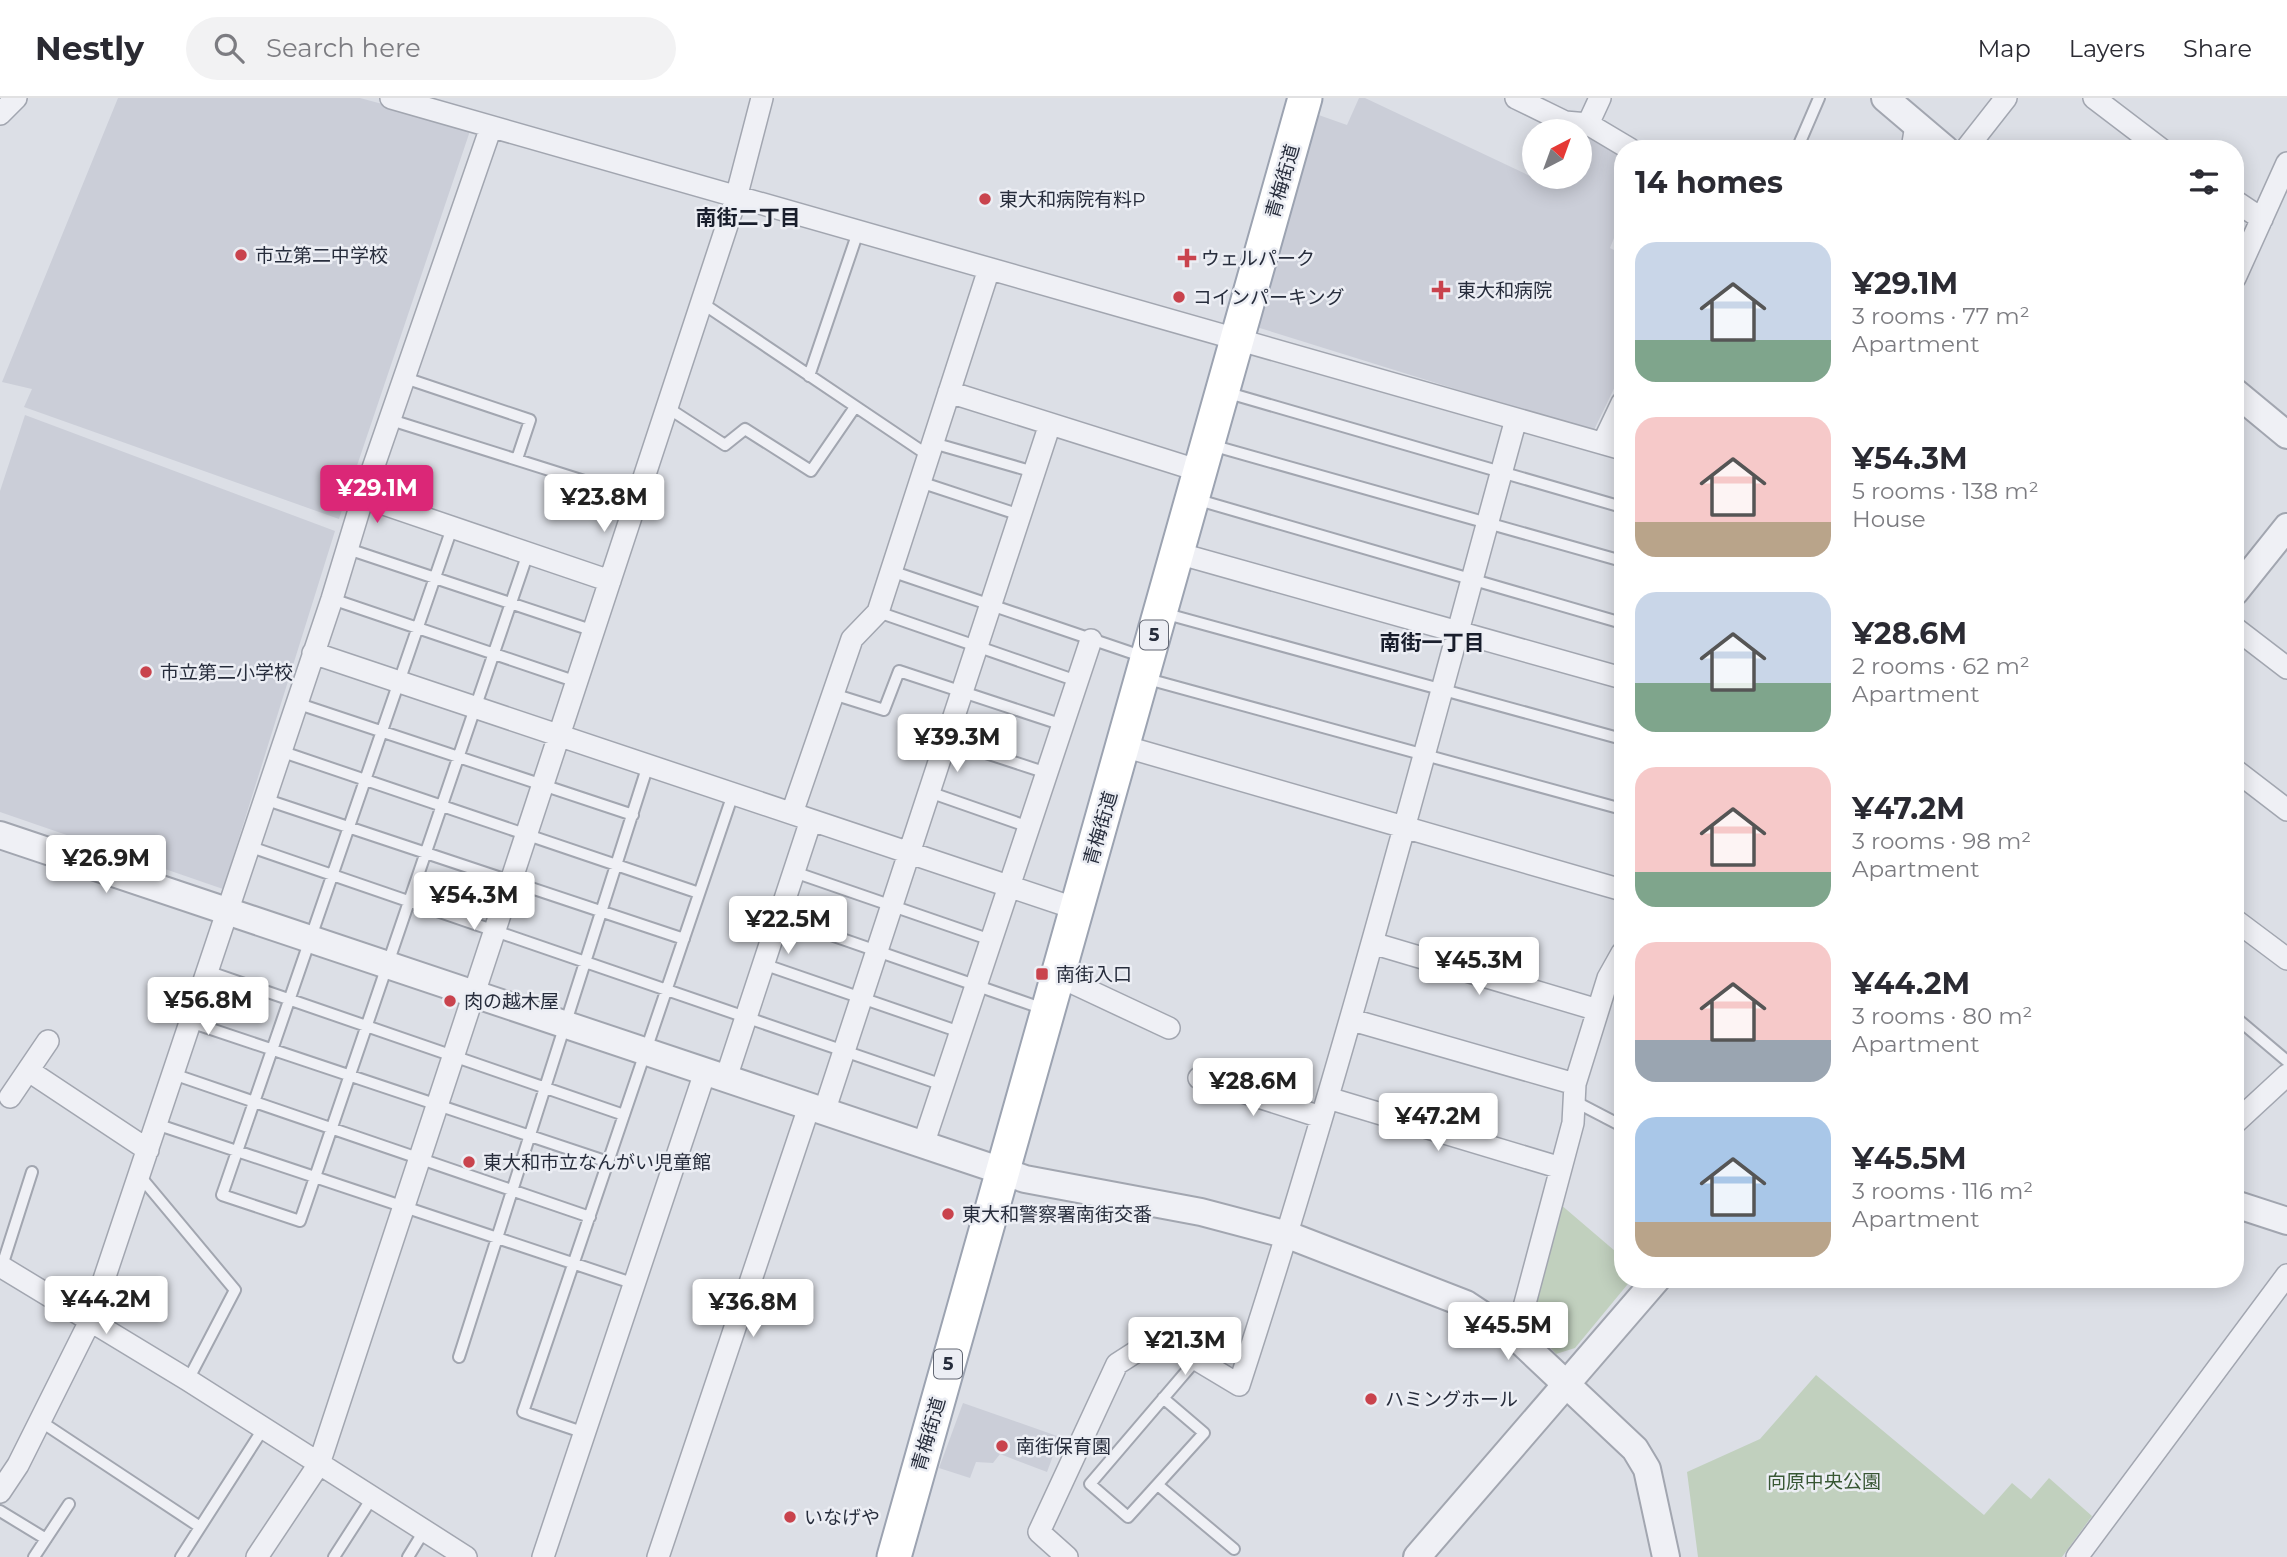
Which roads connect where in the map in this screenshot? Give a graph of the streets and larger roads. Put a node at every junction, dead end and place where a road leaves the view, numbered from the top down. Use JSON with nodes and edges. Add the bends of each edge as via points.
{"nodes":[{"id":1,"x":16,"y":98,"type":"edge"},
{"id":2,"x":762,"y":98,"type":"edge"},
{"id":3,"x":1305,"y":98,"type":"edge"},
{"id":4,"x":1516,"y":98,"type":"edge"},
{"id":5,"x":1601,"y":98,"type":"edge"},
{"id":6,"x":1885,"y":98,"type":"edge"},
{"id":7,"x":2006,"y":98,"type":"edge"},
{"id":8,"x":2094,"y":98,"type":"edge"},
{"id":9,"x":397,"y":99,"type":"edge"},
{"id":10,"x":0,"y":114,"type":"edge"},
{"id":11,"x":1559,"y":119,"type":"edge"},
{"id":12,"x":1590,"y":119,"type":"edge"},
{"id":13,"x":1592,"y":126,"type":"edge"},
{"id":14,"x":491,"y":127,"type":"junction"},
{"id":15,"x":1914,"y":137,"type":"edge"},
{"id":16,"x":1615,"y":140,"type":"edge"},
{"id":17,"x":1973,"y":140,"type":"edge"},
{"id":18,"x":2149,"y":140,"type":"edge"},
{"id":19,"x":2286,"y":167,"type":"edge"},
{"id":20,"x":736,"y":198,"type":"junction"},
{"id":21,"x":2244,"y":207,"type":"edge"},
{"id":22,"x":2262,"y":219,"type":"junction"},
{"id":23,"x":2244,"y":258,"type":"edge"},
{"id":24,"x":989,"y":269,"type":"junction"},
{"id":25,"x":1237,"y":340,"type":"junction"},
{"id":26,"x":949,"y":392,"type":"junction"},
{"id":27,"x":2244,"y":399,"type":"edge"},
{"id":28,"x":1516,"y":419,"type":"junction"},
{"id":29,"x":1050,"y":424,"type":"junction"},
{"id":30,"x":2287,"y":435,"type":"edge"},
{"id":31,"x":1613,"y":446,"type":"edge"},
{"id":32,"x":1200,"y":471,"type":"junction"},
{"id":33,"x":363,"y":498,"type":"junction"},
{"id":34,"x":2287,"y":527,"type":"edge"},
{"id":35,"x":1177,"y":553,"type":"junction"},
{"id":36,"x":2244,"y":581,"type":"edge"},
{"id":37,"x":610,"y":582,"type":"junction"},
{"id":38,"x":1458,"y":631,"type":"junction"},
{"id":39,"x":1091,"y":640,"type":"road end"},
{"id":40,"x":2244,"y":641,"type":"edge"},
{"id":41,"x":313,"y":653,"type":"junction"},
{"id":42,"x":2287,"y":668,"type":"edge"},
{"id":43,"x":1614,"y":676,"type":"edge"},
{"id":44,"x":560,"y":736,"type":"junction"},
{"id":45,"x":1123,"y":746,"type":"junction"},
{"id":46,"x":2244,"y":777,"type":"edge"},
{"id":47,"x":2287,"y":810,"type":"edge"},
{"id":48,"x":801,"y":817,"type":"junction"},
{"id":49,"x":1404,"y":827,"type":"junction"},
{"id":50,"x":0,"y":835,"type":"edge"},
{"id":51,"x":909,"y":853,"type":"junction"},
{"id":52,"x":1009,"y":886,"type":"junction"},
{"id":53,"x":1614,"y":888,"type":"edge"},
{"id":54,"x":1077,"y":909,"type":"junction"},
{"id":55,"x":228,"y":911,"type":"junction"},
{"id":56,"x":2244,"y":927,"type":"edge"},
{"id":57,"x":1372,"y":943,"type":"junction"},
{"id":58,"x":2287,"y":959,"type":"edge"},
{"id":59,"x":1058,"y":976,"type":"junction"},
{"id":60,"x":1614,"y":983,"type":"edge"},
{"id":61,"x":475,"y":994,"type":"junction"},
{"id":62,"x":1598,"y":1010,"type":"junction"},
{"id":63,"x":1352,"y":1020,"type":"junction"},
{"id":64,"x":1168,"y":1028,"type":"dead end"},
{"id":65,"x":48,"y":1041,"type":"dead end"},
{"id":66,"x":29,"y":1071,"type":"junction"},
{"id":67,"x":715,"y":1075,"type":"junction"},
{"id":68,"x":2287,"y":1075,"type":"edge"},
{"id":69,"x":1199,"y":1078,"type":"dead end"},
{"id":70,"x":1575,"y":1092,"type":"junction"},
{"id":71,"x":9,"y":1097,"type":"dead end"},
{"id":72,"x":1324,"y":1107,"type":"junction"},
{"id":73,"x":817,"y":1109,"type":"junction"},
{"id":74,"x":2244,"y":1116,"type":"edge"},
{"id":75,"x":923,"y":1145,"type":"junction"},
{"id":76,"x":148,"y":1150,"type":"junction"},
{"id":77,"x":1561,"y":1168,"type":"junction"},
{"id":78,"x":1002,"y":1171,"type":"junction"},
{"id":79,"x":2244,"y":1207,"type":"edge"},
{"id":80,"x":2287,"y":1221,"type":"edge"},
{"id":81,"x":1288,"y":1235,"type":"junction"},
{"id":82,"x":1,"y":1268,"type":"edge"},
{"id":83,"x":2287,"y":1275,"type":"edge"},
{"id":84,"x":1650,"y":1288,"type":"edge"},
{"id":85,"x":90,"y":1321,"type":"junction"},
{"id":86,"x":1516,"y":1337,"type":"junction"},
{"id":87,"x":1568,"y":1387,"type":"junction"},
{"id":88,"x":319,"y":1464,"type":"junction"},
{"id":89,"x":0,"y":1492,"type":"edge"},
{"id":90,"x":257,"y":1557,"type":"edge"},
{"id":91,"x":466,"y":1557,"type":"edge"},
{"id":92,"x":543,"y":1557,"type":"edge"},
{"id":93,"x":658,"y":1557,"type":"edge"},
{"id":94,"x":894,"y":1557,"type":"edge"},
{"id":95,"x":1067,"y":1557,"type":"edge"},
{"id":96,"x":1418,"y":1557,"type":"edge"},
{"id":97,"x":1666,"y":1557,"type":"edge"},
{"id":98,"x":2077,"y":1557,"type":"edge"}],
"edges":[{"from":1,"to":10,"type":"street"},
{"from":2,"to":20,"type":"street"},
{"from":3,"to":25,"type":"main road","name":"青梅街道","number":"5"},
{"from":4,"to":11,"type":"street"},
{"from":5,"to":12,"type":"street"},
{"from":6,"to":15,"type":"street"},
{"from":7,"to":17,"type":"street"},
{"from":8,"to":18,"type":"street"},
{"from":9,"to":14,"type":"street"},
{"from":13,"to":16,"type":"street"},
{"from":14,"to":20,"type":"street"},
{"from":14,"to":33,"type":"street"},
{"from":19,"to":22,"type":"street"},
{"from":20,"to":24,"type":"street"},
{"from":20,"to":37,"type":"street"},
{"from":21,"to":22,"type":"street"},
{"from":22,"to":23,"type":"street"},
{"from":24,"to":25,"type":"street"},
{"from":24,"to":26,"type":"street"},
{"from":25,"to":28,"type":"street"},
{"from":25,"to":32,"type":"main road","name":"青梅街道","number":"5"},
{"from":26,"to":29,"type":"street"},
{"from":26,"to":48,"type":"street","via":[[878,612],[852,639]]},
{"from":27,"to":30,"type":"street"},
{"from":28,"to":31,"type":"street"},
{"from":28,"to":38,"type":"street"},
{"from":29,"to":32,"type":"street"},
{"from":29,"to":51,"type":"street"},
{"from":32,"to":35,"type":"main road","name":"青梅街道","number":"5"},
{"from":33,"to":37,"type":"street"},
{"from":33,"to":41,"type":"street"},
{"from":34,"to":36,"type":"street"},
{"from":35,"to":38,"type":"street"},
{"from":35,"to":45,"type":"main road","name":"青梅街道","number":"5"},
{"from":37,"to":44,"type":"street"},
{"from":38,"to":43,"type":"street"},
{"from":38,"to":49,"type":"street"},
{"from":39,"to":52,"type":"street"},
{"from":40,"to":42,"type":"street"},
{"from":41,"to":44,"type":"street"},
{"from":41,"to":55,"type":"street"},
{"from":44,"to":48,"type":"street"},
{"from":44,"to":61,"type":"street"},
{"from":45,"to":49,"type":"street"},
{"from":45,"to":54,"type":"main road","name":"青梅街道","number":"5"},
{"from":46,"to":47,"type":"street"},
{"from":48,"to":51,"type":"street"},
{"from":48,"to":67,"type":"street","via":[[794,872],[764,964],[746,1017]]},
{"from":49,"to":53,"type":"street"},
{"from":49,"to":57,"type":"street"},
{"from":50,"to":55,"type":"street"},
{"from":51,"to":52,"type":"street"},
{"from":51,"to":73,"type":"street","via":[[844,1051]]},
{"from":52,"to":54,"type":"street"},
{"from":52,"to":75,"type":"street"},
{"from":54,"to":59,"type":"main road","name":"青梅街道","number":"5"},
{"from":55,"to":61,"type":"street"},
{"from":55,"to":76,"type":"street"},
{"from":56,"to":58,"type":"street"},
{"from":57,"to":62,"type":"street"},
{"from":57,"to":63,"type":"street"},
{"from":59,"to":64,"type":"street"},
{"from":59,"to":78,"type":"main road","name":"青梅街道","number":"5"},
{"from":60,"to":62,"type":"street"},
{"from":61,"to":67,"type":"street"},
{"from":61,"to":88,"type":"street"},
{"from":62,"to":70,"type":"street"},
{"from":63,"to":70,"type":"street"},
{"from":63,"to":72,"type":"street"},
{"from":65,"to":66,"type":"street"},
{"from":66,"to":71,"type":"street"},
{"from":66,"to":76,"type":"street"},
{"from":67,"to":73,"type":"street"},
{"from":67,"to":92,"type":"street","via":[[635,1284]]},
{"from":68,"to":74,"type":"street"},
{"from":69,"to":72,"type":"street"},
{"from":70,"to":77,"type":"street","via":[[1573,1123]]},
{"from":72,"to":77,"type":"street"},
{"from":72,"to":81,"type":"street"},
{"from":73,"to":75,"type":"street"},
{"from":73,"to":93,"type":"street"},
{"from":75,"to":78,"type":"street"},
{"from":76,"to":85,"type":"street"},
{"from":77,"to":86,"type":"street"},
{"from":78,"to":81,"type":"street"},
{"from":78,"to":94,"type":"main road","name":"青梅街道","number":"5"},
{"from":79,"to":80,"type":"street"},
{"from":81,"to":86,"type":"street","via":[[1466,1304]]},
{"from":81,"to":95,"type":"street","via":[[1239,1385],[1159,1337],[1117,1364],[1039,1532]]},
{"from":82,"to":85,"type":"street"},
{"from":83,"to":98,"type":"street"},
{"from":84,"to":87,"type":"street"},
{"from":85,"to":88,"type":"street"},
{"from":85,"to":89,"type":"street"},
{"from":86,"to":87,"type":"street"},
{"from":87,"to":96,"type":"street"},
{"from":87,"to":97,"type":"street","via":[[1635,1449],[1647,1469]]},
{"from":88,"to":90,"type":"street"},
{"from":88,"to":91,"type":"street"}]}
